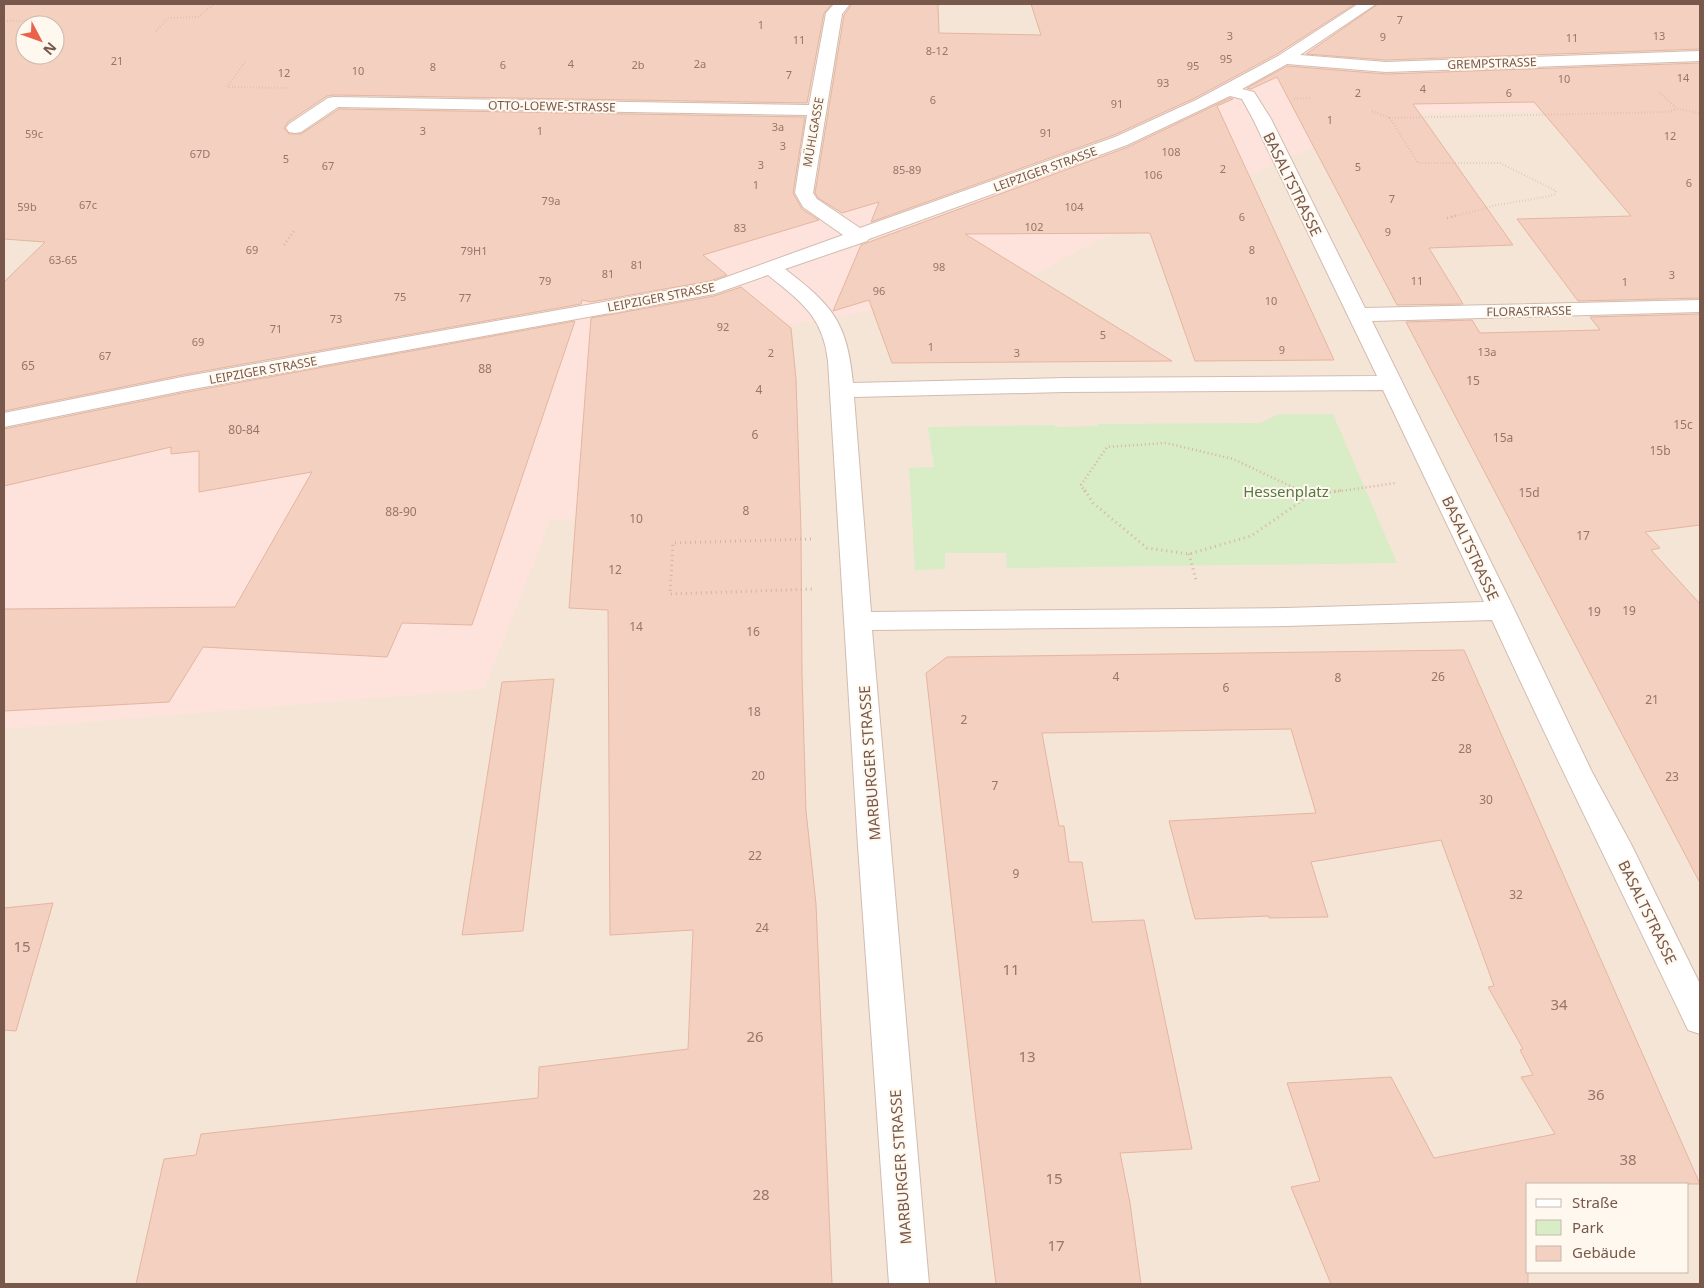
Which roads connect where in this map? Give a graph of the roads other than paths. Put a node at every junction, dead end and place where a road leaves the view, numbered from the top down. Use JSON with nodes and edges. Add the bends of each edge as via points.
{"nodes":[{"id":1,"x":842,"y":4,"type":"edge"},
{"id":2,"x":1368,"y":4,"type":"edge"},
{"id":3,"x":1700,"y":56,"type":"edge"},
{"id":4,"x":1284,"y":59,"type":"junction"},
{"id":5,"x":1229,"y":90,"type":"junction"},
{"id":6,"x":818,"y":110,"type":"junction"},
{"id":7,"x":295,"y":128,"type":"dead end"},
{"id":8,"x":860,"y":237,"type":"junction"},
{"id":9,"x":772,"y":268,"type":"junction"},
{"id":10,"x":1700,"y":306,"type":"edge"},
{"id":11,"x":1358,"y":315,"type":"junction"},
{"id":12,"x":1390,"y":383,"type":"junction"},
{"id":13,"x":842,"y":390,"type":"junction"},
{"id":14,"x":4,"y":420,"type":"edge"},
{"id":15,"x":1502,"y":611,"type":"junction"},
{"id":16,"x":860,"y":621,"type":"junction"},
{"id":17,"x":1700,"y":1019,"type":"edge"},
{"id":18,"x":909,"y":1284,"type":"edge"}],
"edges":[{"from":1,"to":6,"type":"street","name":"MÜHLGASSE","via":[[834,13]]},
{"from":2,"to":4,"type":"street","name":"LEIPZIGER STRASSE"},
{"from":3,"to":4,"type":"street","name":"GREMPSTRASSE","via":[[1386,67]]},
{"from":4,"to":5,"type":"street","name":"LEIPZIGER STRASSE"},
{"from":5,"to":8,"type":"street","name":"LEIPZIGER STRASSE","via":[[1121,141]]},
{"from":5,"to":11,"type":"street","name":"BASALTSTRASSE","via":[[1248,96],[1262,119]]},
{"from":6,"to":7,"type":"street","name":"OTTO-LOEWE-STRASSE","via":[[334,102]]},
{"from":6,"to":8,"type":"street","name":"MÜHLGASSE","via":[[804,193],[810,202]]},
{"from":8,"to":9,"type":"street","name":"LEIPZIGER STRASSE"},
{"from":9,"to":13,"type":"street","name":"MARBURGER STRASSE","via":[[829,322],[836,341]]},
{"from":9,"to":14,"type":"street","name":"LEIPZIGER STRASSE","via":[[714,288],[182,384]]},
{"from":10,"to":11,"type":"street","name":"FLORASTRASSE"},
{"from":11,"to":12,"type":"street","name":"BASALTSTRASSE"},
{"from":12,"to":13,"type":"street"},
{"from":12,"to":15,"type":"street","name":"BASALTSTRASSE"},
{"from":13,"to":16,"type":"street","name":"MARBURGER STRASSE"},
{"from":15,"to":16,"type":"street","via":[[1286,617]]},
{"from":15,"to":17,"type":"street","name":"BASALTSTRASSE","via":[[1577,772]]},
{"from":16,"to":18,"type":"street","name":"MARBURGER STRASSE","via":[[874,846]]}]}
